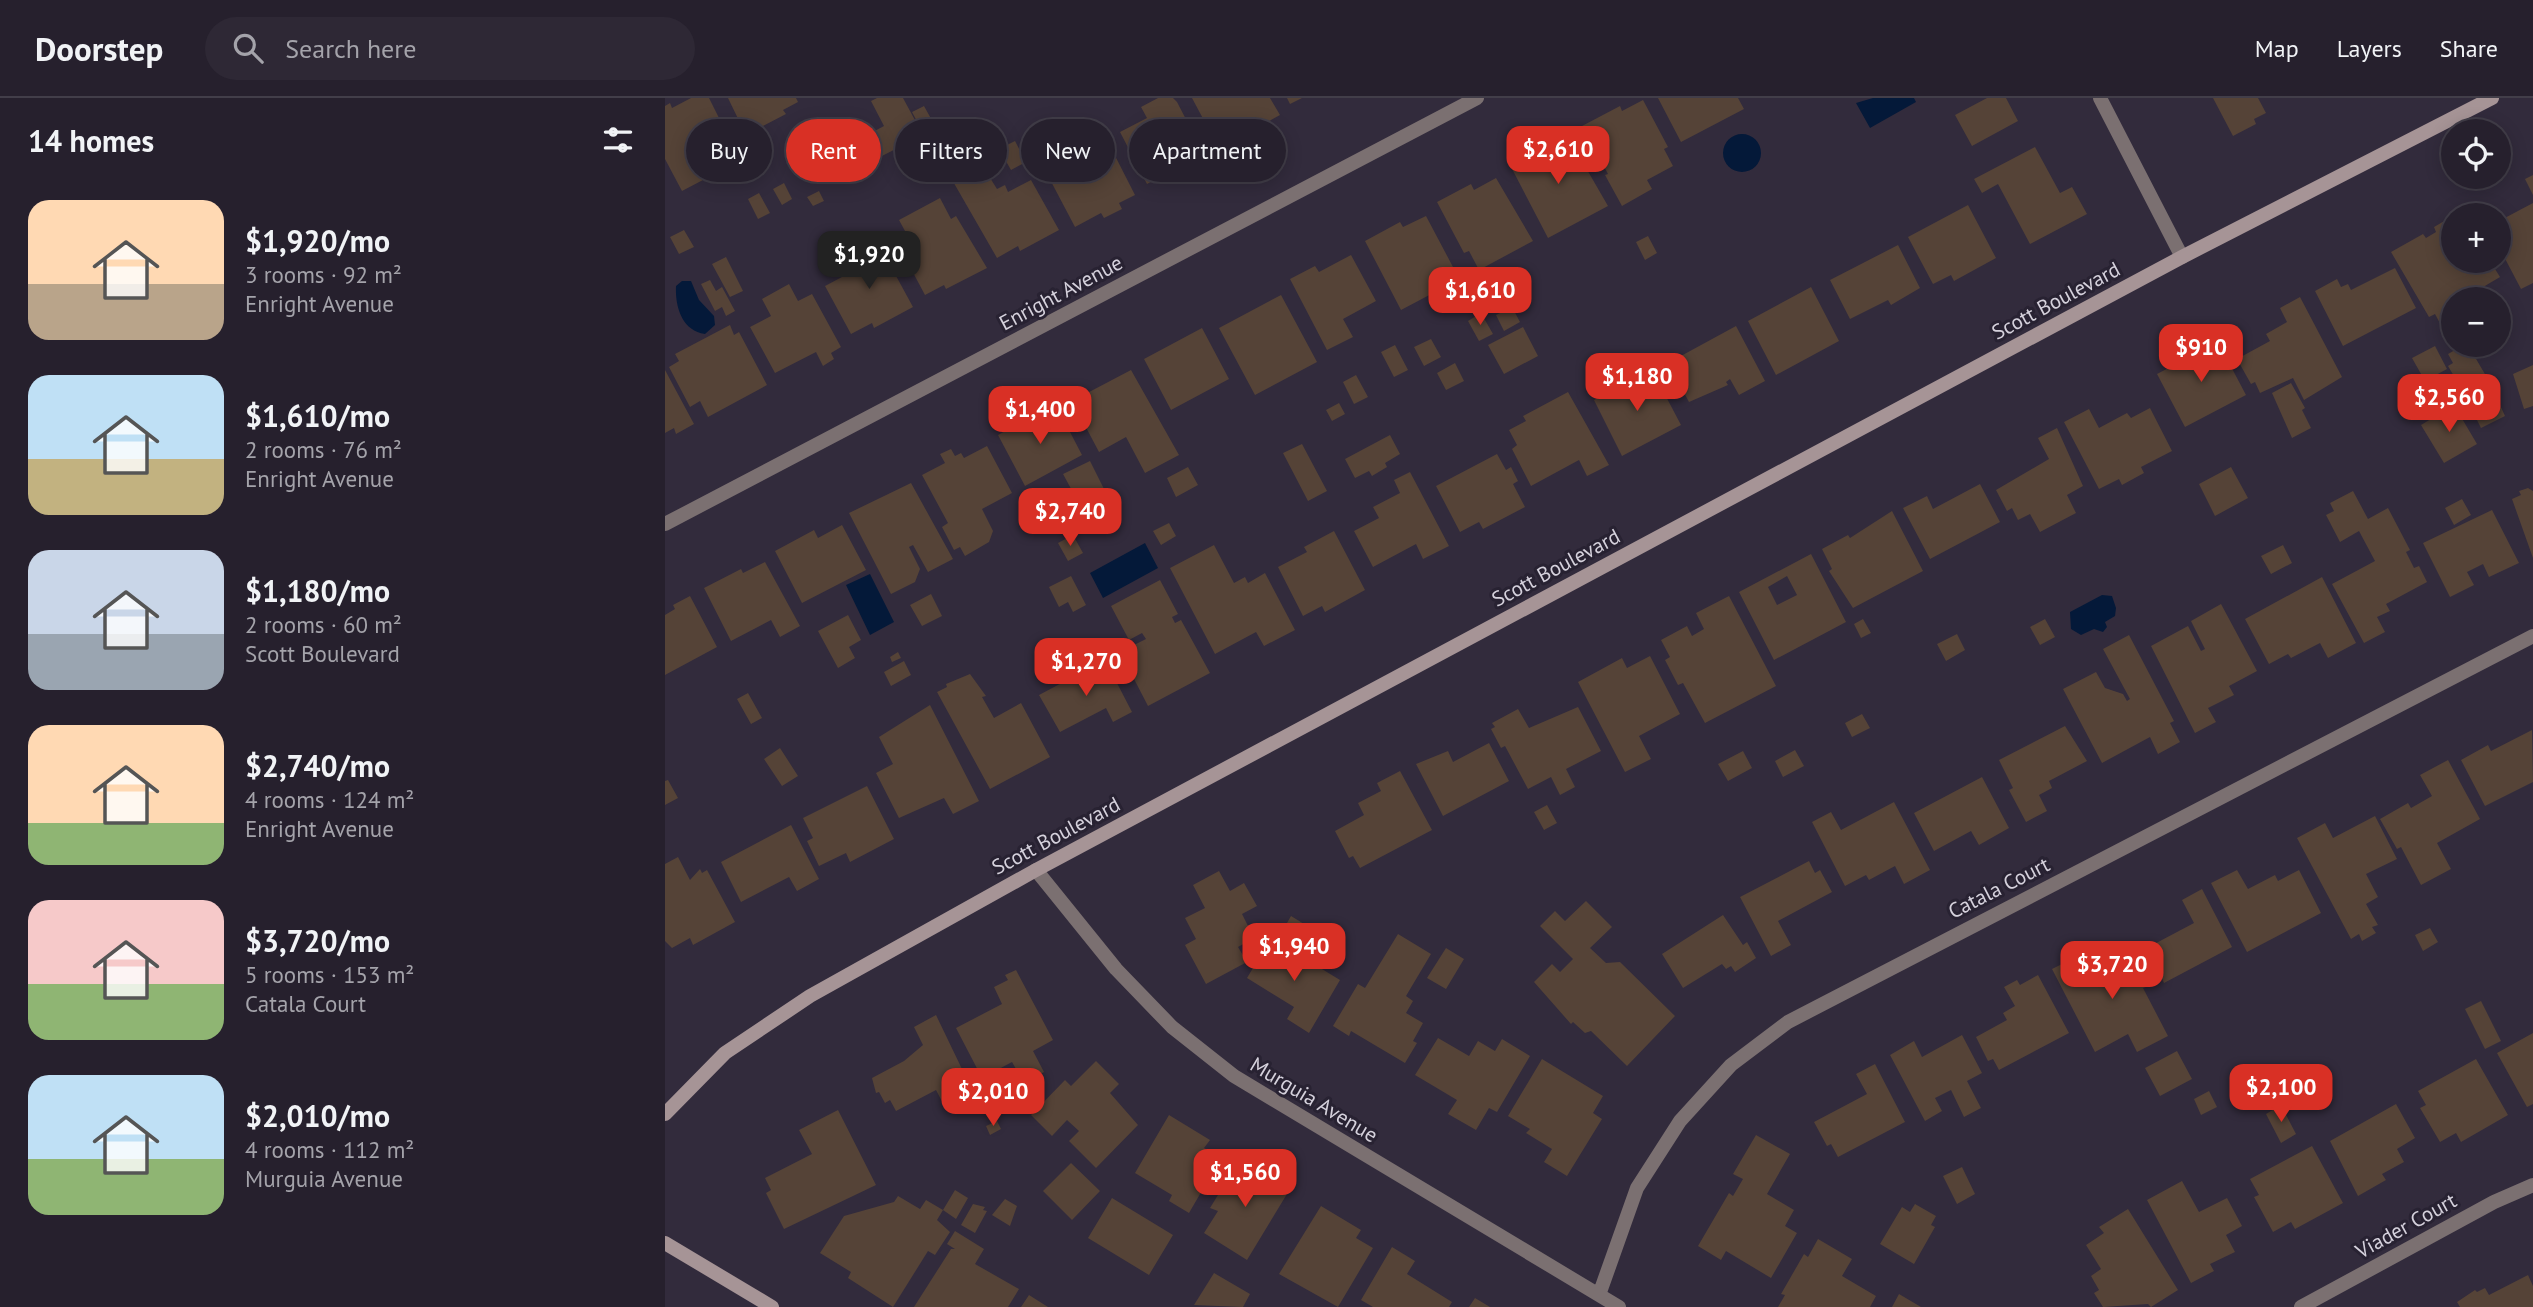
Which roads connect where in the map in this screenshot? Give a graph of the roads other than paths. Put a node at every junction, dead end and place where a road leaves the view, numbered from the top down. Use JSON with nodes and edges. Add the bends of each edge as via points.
{"nodes":[{"id":1,"x":1477,"y":98,"type":"edge"},
{"id":2,"x":2100,"y":98,"type":"edge"},
{"id":3,"x":2492,"y":98,"type":"edge"},
{"id":4,"x":2182,"y":257,"type":"junction"},
{"id":5,"x":665,"y":524,"type":"edge"},
{"id":6,"x":2533,"y":636,"type":"edge"},
{"id":7,"x":1036,"y":870,"type":"junction"},
{"id":8,"x":665,"y":1114,"type":"edge"},
{"id":9,"x":2533,"y":1185,"type":"edge"},
{"id":10,"x":665,"y":1243,"type":"edge"},
{"id":11,"x":1598,"y":1295,"type":"junction"},
{"id":12,"x":772,"y":1307,"type":"edge"},
{"id":13,"x":1619,"y":1307,"type":"edge"},
{"id":14,"x":2301,"y":1307,"type":"edge"}],
"edges":[{"from":1,"to":5,"type":"street","name":"Enright Avenue"},
{"from":2,"to":4,"type":"street"},
{"from":3,"to":4,"type":"main road","name":"Scott Boulevard"},
{"from":4,"to":7,"type":"main road","name":"Scott Boulevard"},
{"from":6,"to":11,"type":"street","name":"Catala Court","via":[[1788,1022],[1731,1065],[1680,1121],[1637,1188]]},
{"from":7,"to":8,"type":"main road","name":"Scott Boulevard","via":[[810,996],[725,1053]]},
{"from":7,"to":11,"type":"street","name":"Murguia Avenue","via":[[1116,969],[1172,1027],[1234,1076]]},
{"from":9,"to":14,"type":"street","name":"Viader Court"},
{"from":10,"to":12,"type":"main road"},
{"from":11,"to":13,"type":"street","name":"Murguia Avenue"}]}
